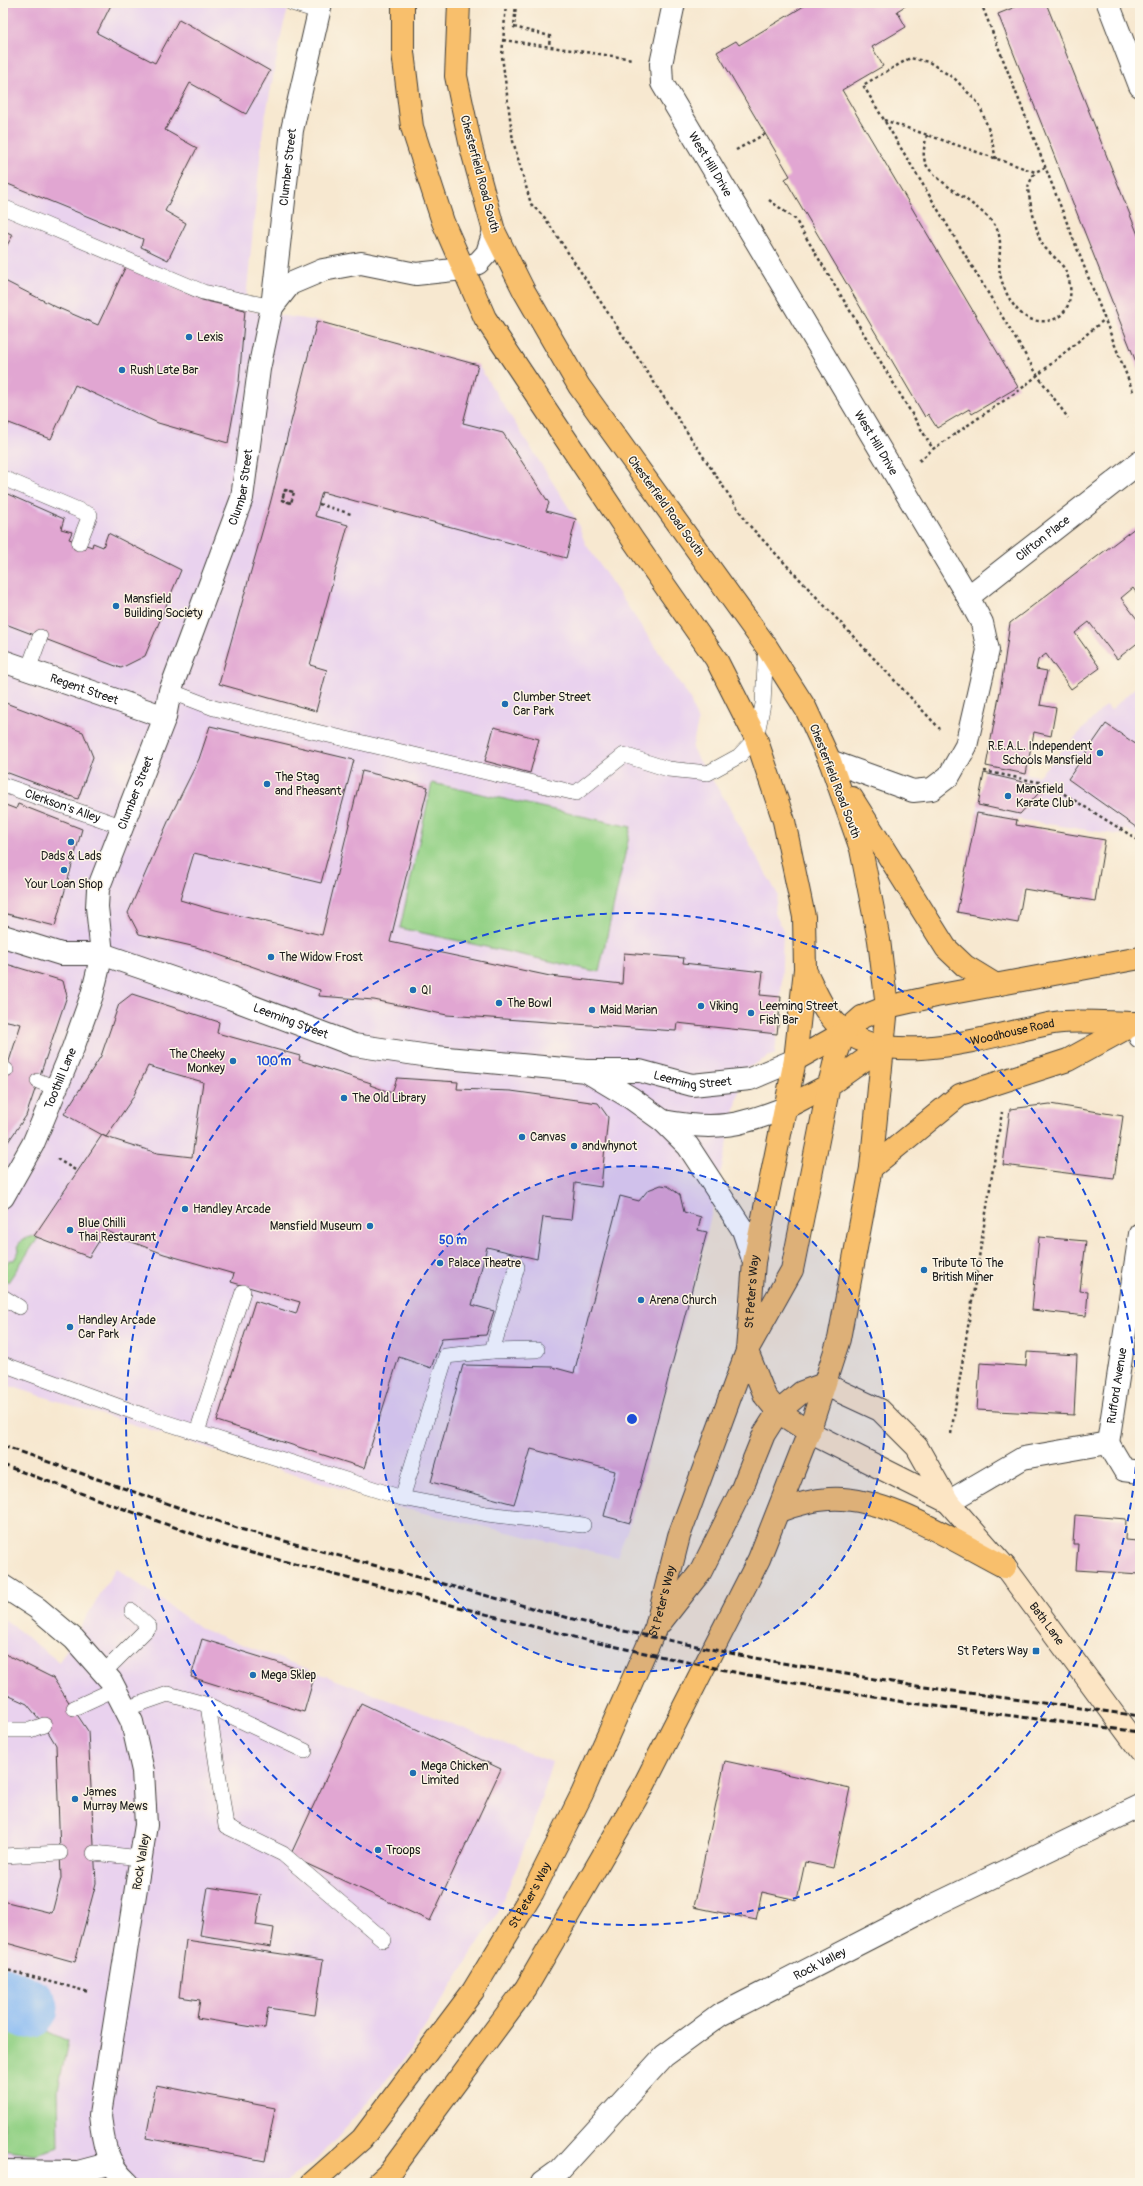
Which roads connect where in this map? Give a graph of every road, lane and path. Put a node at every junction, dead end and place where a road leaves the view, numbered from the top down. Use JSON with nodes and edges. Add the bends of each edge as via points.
{"nodes":[{"id":1,"x":292,"y":3,"type":"edge"},
{"id":2,"x":403,"y":3,"type":"edge"},
{"id":3,"x":459,"y":3,"type":"edge"},
{"id":4,"x":506,"y":3,"type":"edge"},
{"id":5,"x":516,"y":3,"type":"edge"},
{"id":6,"x":674,"y":3,"type":"edge"},
{"id":7,"x":981,"y":3,"type":"edge"},
{"id":8,"x":1108,"y":3,"type":"edge"},
{"id":9,"x":320,"y":7,"type":"edge"},
{"id":10,"x":503,"y":40,"type":"junction"},
{"id":11,"x":549,"y":46,"type":"junction"},
{"id":12,"x":661,"y":64,"type":"junction"},
{"id":13,"x":1140,"y":86,"type":"edge"},
{"id":14,"x":883,"y":120,"type":"junction"},
{"id":15,"x":766,"y":134,"type":"dead end"},
{"id":16,"x":928,"y":135,"type":"junction"},
{"id":17,"x":996,"y":159,"type":"junction"},
{"id":18,"x":710,"y":164,"type":"junction"},
{"id":19,"x":1046,"y":168,"type":"junction"},
{"id":20,"x":1035,"y":172,"type":"junction"},
{"id":21,"x":769,"y":200,"type":"dead end"},
{"id":22,"x":3,"y":207,"type":"edge"},
{"id":23,"x":494,"y":231,"type":"junction"},
{"id":24,"x":463,"y":269,"type":"junction"},
{"id":25,"x":272,"y":307,"type":"junction"},
{"id":26,"x":1105,"y":319,"type":"junction"},
{"id":27,"x":1038,"y":376,"type":"junction"},
{"id":28,"x":1134,"y":394,"type":"dead end"},
{"id":29,"x":1068,"y":418,"type":"dead end"},
{"id":30,"x":933,"y":449,"type":"junction"},
{"id":31,"x":1140,"y":462,"type":"edge"},
{"id":32,"x":896,"y":476,"type":"junction"},
{"id":33,"x":3,"y":478,"type":"edge"},
{"id":34,"x":282,"y":500,"type":"junction"},
{"id":35,"x":291,"y":503,"type":"dead end"},
{"id":36,"x":319,"y":504,"type":"dead end"},
{"id":37,"x":352,"y":514,"type":"dead end"},
{"id":38,"x":80,"y":543,"type":"dead end"},
{"id":39,"x":968,"y":597,"type":"junction"},
{"id":40,"x":40,"y":637,"type":"dead end"},
{"id":41,"x":766,"y":646,"type":"junction"},
{"id":42,"x":3,"y":661,"type":"edge"},
{"id":43,"x":28,"y":670,"type":"junction"},
{"id":44,"x":170,"y":691,"type":"junction"},
{"id":45,"x":165,"y":717,"type":"junction"},
{"id":46,"x":943,"y":732,"type":"dead end"},
{"id":47,"x":756,"y":738,"type":"junction"},
{"id":48,"x":830,"y":761,"type":"junction"},
{"id":49,"x":981,"y":770,"type":"dead end"},
{"id":50,"x":3,"y":785,"type":"edge"},
{"id":51,"x":121,"y":826,"type":"junction"},
{"id":52,"x":1140,"y":841,"type":"edge"},
{"id":53,"x":3,"y":936,"type":"edge"},
{"id":54,"x":102,"y":954,"type":"junction"},
{"id":55,"x":1140,"y":958,"type":"edge"},
{"id":56,"x":805,"y":969,"type":"junction"},
{"id":57,"x":996,"y":985,"type":"junction"},
{"id":58,"x":887,"y":1008,"type":"junction"},
{"id":59,"x":1139,"y":1027,"type":"edge"},
{"id":60,"x":845,"y":1032,"type":"junction"},
{"id":61,"x":884,"y":1046,"type":"junction"},
{"id":62,"x":795,"y":1060,"type":"junction"},
{"id":63,"x":586,"y":1071,"type":"junction"},
{"id":64,"x":829,"y":1085,"type":"junction"},
{"id":65,"x":1003,"y":1104,"type":"dead end"},
{"id":66,"x":785,"y":1108,"type":"junction"},
{"id":67,"x":663,"y":1121,"type":"junction"},
{"id":68,"x":871,"y":1168,"type":"junction"},
{"id":69,"x":3,"y":1197,"type":"edge"},
{"id":70,"x":1140,"y":1234,"type":"edge"},
{"id":71,"x":754,"y":1262,"type":"junction"},
{"id":72,"x":517,"y":1267,"type":"dead end"},
{"id":73,"x":243,"y":1292,"type":"dead end"},
{"id":74,"x":3,"y":1297,"type":"edge"},
{"id":75,"x":19,"y":1307,"type":"dead end"},
{"id":76,"x":492,"y":1350,"type":"junction"},
{"id":77,"x":537,"y":1350,"type":"dead end"},
{"id":78,"x":747,"y":1351,"type":"junction"},
{"id":79,"x":3,"y":1364,"type":"edge"},
{"id":80,"x":824,"y":1384,"type":"junction"},
{"id":81,"x":778,"y":1412,"type":"junction"},
{"id":82,"x":197,"y":1432,"type":"junction"},
{"id":83,"x":809,"y":1432,"type":"junction"},
{"id":84,"x":950,"y":1434,"type":"dead end"},
{"id":85,"x":1108,"y":1443,"type":"junction"},
{"id":86,"x":1140,"y":1472,"type":"edge"},
{"id":87,"x":402,"y":1498,"type":"junction"},
{"id":88,"x":948,"y":1502,"type":"junction"},
{"id":89,"x":779,"y":1511,"type":"junction"},
{"id":90,"x":583,"y":1525,"type":"dead end"},
{"id":91,"x":1005,"y":1567,"type":"junction"},
{"id":92,"x":3,"y":1586,"type":"edge"},
{"id":93,"x":132,"y":1611,"type":"dead end"},
{"id":94,"x":656,"y":1628,"type":"junction"},
{"id":95,"x":109,"y":1680,"type":"junction"},
{"id":96,"x":208,"y":1705,"type":"junction"},
{"id":97,"x":74,"y":1708,"type":"dead end"},
{"id":98,"x":126,"y":1709,"type":"junction"},
{"id":99,"x":44,"y":1725,"type":"dead end"},
{"id":100,"x":3,"y":1730,"type":"edge"},
{"id":101,"x":1140,"y":1750,"type":"edge"},
{"id":102,"x":305,"y":1751,"type":"dead end"},
{"id":103,"x":1140,"y":1806,"type":"edge"},
{"id":104,"x":60,"y":1853,"type":"dead end"},
{"id":105,"x":94,"y":1853,"type":"dead end"},
{"id":106,"x":3,"y":1856,"type":"edge"},
{"id":107,"x":141,"y":1858,"type":"junction"},
{"id":108,"x":384,"y":1940,"type":"dead end"},
{"id":109,"x":3,"y":1969,"type":"edge"},
{"id":110,"x":66,"y":1987,"type":"dead end"},
{"id":111,"x":112,"y":2163,"type":"junction"},
{"id":112,"x":3,"y":2171,"type":"edge"},
{"id":113,"x":384,"y":2178,"type":"edge"},
{"id":114,"x":128,"y":2183,"type":"edge"},
{"id":115,"x":312,"y":2183,"type":"edge"},
{"id":116,"x":542,"y":2183,"type":"edge"}],
"edges":[{"from":1,"to":9,"type":"lane"},
{"from":2,"to":24,"type":"highway","via":[[403,52],[412,126],[443,222]]},
{"from":3,"to":23,"type":"highway","name":"Chesterfield Road South","via":[[456,76],[471,148]]},
{"from":4,"to":10,"type":"path"},
{"from":5,"to":11,"type":"path","via":[[514,27],[550,36]]},
{"from":6,"to":12,"type":"street","name":"West Hill Drive"},
{"from":7,"to":19,"type":"path"},
{"from":8,"to":13,"type":"street"},
{"from":9,"to":25,"type":"street","name":"Clumber Street","via":[[292,130]]},
{"from":10,"to":11,"type":"path"},
{"from":10,"to":46,"type":"path","via":[[502,56],[514,141],[531,204],[545,218],[748,524]]},
{"from":11,"to":12,"type":"path"},
{"from":12,"to":18,"type":"street","name":"West Hill Drive","via":[[662,83]]},
{"from":14,"to":16,"type":"path"},
{"from":14,"to":17,"type":"path","via":[[863,86],[910,58],[929,62],[955,79],[979,104]]},
{"from":14,"to":27,"type":"path"},
{"from":15,"to":18,"type":"path"},
{"from":16,"to":17,"type":"path"},
{"from":16,"to":20,"type":"path","via":[[924,148],[925,162],[933,174],[983,211],[995,225],[1000,236],[1004,289],[1017,310],[1032,321],[1048,322],[1062,315],[1070,302],[1070,288],[1066,271],[1040,241],[1028,187]]},
{"from":17,"to":20,"type":"path"},
{"from":18,"to":32,"type":"street","name":"West Hill Drive"},
{"from":19,"to":20,"type":"path"},
{"from":19,"to":26,"type":"path"},
{"from":21,"to":30,"type":"path","via":[[795,219]]},
{"from":22,"to":25,"type":"lane","via":[[203,292]]},
{"from":23,"to":24,"type":"street","via":[[486,253],[478,263]]},
{"from":23,"to":41,"type":"highway","name":"Chesterfield Road South","via":[[524,291],[579,386]]},
{"from":24,"to":25,"type":"street","via":[[416,274],[360,263],[323,270],[290,284]]},
{"from":24,"to":47,"type":"highway","via":[[485,318],[716,659]]},
{"from":25,"to":44,"type":"street","name":"Clumber Street","via":[[259,369],[242,498]]},
{"from":26,"to":27,"type":"path"},
{"from":26,"to":28,"type":"path"},
{"from":27,"to":29,"type":"path"},
{"from":27,"to":30,"type":"path"},
{"from":30,"to":32,"type":"path"},
{"from":31,"to":39,"type":"street","name":"Clifton Place"},
{"from":32,"to":39,"type":"street","name":"West Hill Drive"},
{"from":33,"to":38,"type":"lane","via":[[90,515]]},
{"from":34,"to":34,"type":"path","via":[[291,503],[294,492],[285,490]]},
{"from":34,"to":35,"type":"path"},
{"from":36,"to":37,"type":"path"},
{"from":39,"to":48,"type":"street","name":"West Hill Drive","via":[[982,623],[988,650],[966,746],[950,776],[932,789],[913,791]]},
{"from":40,"to":43,"type":"lane"},
{"from":41,"to":47,"type":"lane","via":[[763,704]]},
{"from":41,"to":48,"type":"highway","name":"Chesterfield Road South","via":[[806,710]]},
{"from":42,"to":43,"type":"street","name":"Regent Street"},
{"from":43,"to":45,"type":"street","name":"Regent Street"},
{"from":44,"to":45,"type":"street","name":"Clumber Street"},
{"from":44,"to":47,"type":"lane","via":[[214,708],[576,792],[624,755],[668,769],[708,773],[739,756]]},
{"from":45,"to":51,"type":"street","name":"Clumber Street"},
{"from":47,"to":56,"type":"highway","name":"St Peter's Way","via":[[784,821],[804,917]]},
{"from":48,"to":57,"type":"highway","via":[[944,945],[965,966]]},
{"from":48,"to":58,"type":"highway","name":"Chesterfield Road South","via":[[861,849],[879,940]]},
{"from":49,"to":52,"type":"path","via":[[1048,784]]},
{"from":50,"to":51,"type":"lane","name":"Clerkson's Alley"},
{"from":51,"to":54,"type":"street","name":"Clumber Street","via":[[98,889],[97,907]]},
{"from":53,"to":54,"type":"street","name":"Leeming Street","via":[[61,954]]},
{"from":54,"to":63,"type":"street","name":"Leeming Street","via":[[230,998],[354,1045],[436,1057]]},
{"from":54,"to":69,"type":"street","name":"Toothill Lane","via":[[92,995],[73,1048],[47,1085],[33,1144]]},
{"from":55,"to":57,"type":"highway"},
{"from":56,"to":60,"type":"highway","name":"Woodhouse Road","via":[[823,1008]]},
{"from":56,"to":62,"type":"highway","name":"St Peter's Way"},
{"from":57,"to":58,"type":"highway"},
{"from":58,"to":60,"type":"highway","via":[[862,1017]]},
{"from":58,"to":61,"type":"highway"},
{"from":59,"to":61,"type":"highway","name":"Woodhouse Road","via":[[1055,1023],[946,1046]]},
{"from":59,"to":68,"type":"highway","via":[[1068,1060],[960,1095]]},
{"from":60,"to":61,"type":"highway","name":"Woodhouse Road","via":[[863,1042]]},
{"from":60,"to":62,"type":"highway"},
{"from":60,"to":64,"type":"highway"},
{"from":61,"to":64,"type":"highway"},
{"from":61,"to":68,"type":"highway"},
{"from":62,"to":63,"type":"street","name":"Leeming Street","via":[[750,1079],[692,1086],[640,1071]]},
{"from":62,"to":66,"type":"highway","name":"St Peter's Way"},
{"from":63,"to":67,"type":"street","name":"Leeming Street"},
{"from":64,"to":66,"type":"highway"},
{"from":64,"to":78,"type":"highway","via":[[792,1270]]},
{"from":65,"to":84,"type":"path"},
{"from":66,"to":67,"type":"street","name":"Leeming Street","via":[[745,1122],[685,1126]]},
{"from":66,"to":71,"type":"highway","name":"St Peter's Way"},
{"from":67,"to":71,"type":"street","name":"Leeming Street","via":[[688,1146],[710,1177],[743,1230]]},
{"from":68,"to":80,"type":"highway","via":[[839,1338]]},
{"from":70,"to":85,"type":"street","name":"Rufford Avenue"},
{"from":71,"to":78,"type":"highway","name":"St Peter's Way"},
{"from":72,"to":76,"type":"lane"},
{"from":73,"to":82,"type":"lane"},
{"from":74,"to":75,"type":"lane"},
{"from":76,"to":77,"type":"lane"},
{"from":76,"to":87,"type":"lane","via":[[446,1356]]},
{"from":78,"to":81,"type":"highway","via":[[766,1396]]},
{"from":78,"to":94,"type":"highway","name":"St Peter's Way","via":[[679,1536]]},
{"from":79,"to":82,"type":"lane","via":[[142,1415]]},
{"from":80,"to":81,"type":"highway","via":[[802,1392]]},
{"from":80,"to":83,"type":"highway"},
{"from":80,"to":88,"type":"main road","name":"Bath Lane","via":[[880,1410],[917,1447]]},
{"from":81,"to":83,"type":"highway"},
{"from":81,"to":94,"type":"highway","via":[[764,1434],[741,1491],[702,1572]]},
{"from":82,"to":87,"type":"lane"},
{"from":83,"to":88,"type":"main road","name":"Bath Lane"},
{"from":83,"to":89,"type":"highway"},
{"from":85,"to":86,"type":"street","via":[[1124,1470]]},
{"from":85,"to":88,"type":"street","via":[[1023,1458]]},
{"from":87,"to":90,"type":"lane","via":[[487,1514]]},
{"from":88,"to":91,"type":"main road","name":"Bath Lane"},
{"from":89,"to":91,"type":"highway","via":[[803,1502],[846,1499],[901,1513]]},
{"from":89,"to":113,"type":"highway","via":[[759,1559],[644,1785],[526,1988]]},
{"from":91,"to":101,"type":"main road","name":"Bath Lane"},
{"from":92,"to":95,"type":"street","name":"Rock Valley","via":[[37,1608],[74,1639]]},
{"from":93,"to":95,"type":"lane","via":[[149,1627]]},
{"from":94,"to":115,"type":"highway","name":"St Peter's Way","via":[[582,1794],[533,1892],[473,1991],[362,2139]]},
{"from":95,"to":97,"type":"lane"},
{"from":95,"to":98,"type":"street","name":"Rock Valley"},
{"from":96,"to":98,"type":"lane","via":[[168,1694]]},
{"from":96,"to":102,"type":"lane"},
{"from":96,"to":108,"type":"lane","via":[[226,1826],[283,1854]]},
{"from":98,"to":107,"type":"street","name":"Rock Valley","via":[[132,1722],[143,1771],[146,1825]]},
{"from":99,"to":100,"type":"lane","via":[[30,1730]]},
{"from":103,"to":116,"type":"street","name":"Rock Valley","via":[[932,1906],[720,2016],[664,2056],[560,2170]]},
{"from":104,"to":106,"type":"lane"},
{"from":105,"to":107,"type":"lane"},
{"from":107,"to":111,"type":"street","name":"Rock Valley","via":[[100,2115],[103,2144]]},
{"from":109,"to":110,"type":"path"},
{"from":111,"to":112,"type":"street","via":[[78,2172]]},
{"from":111,"to":114,"type":"street","name":"Rock Valley"}]}
